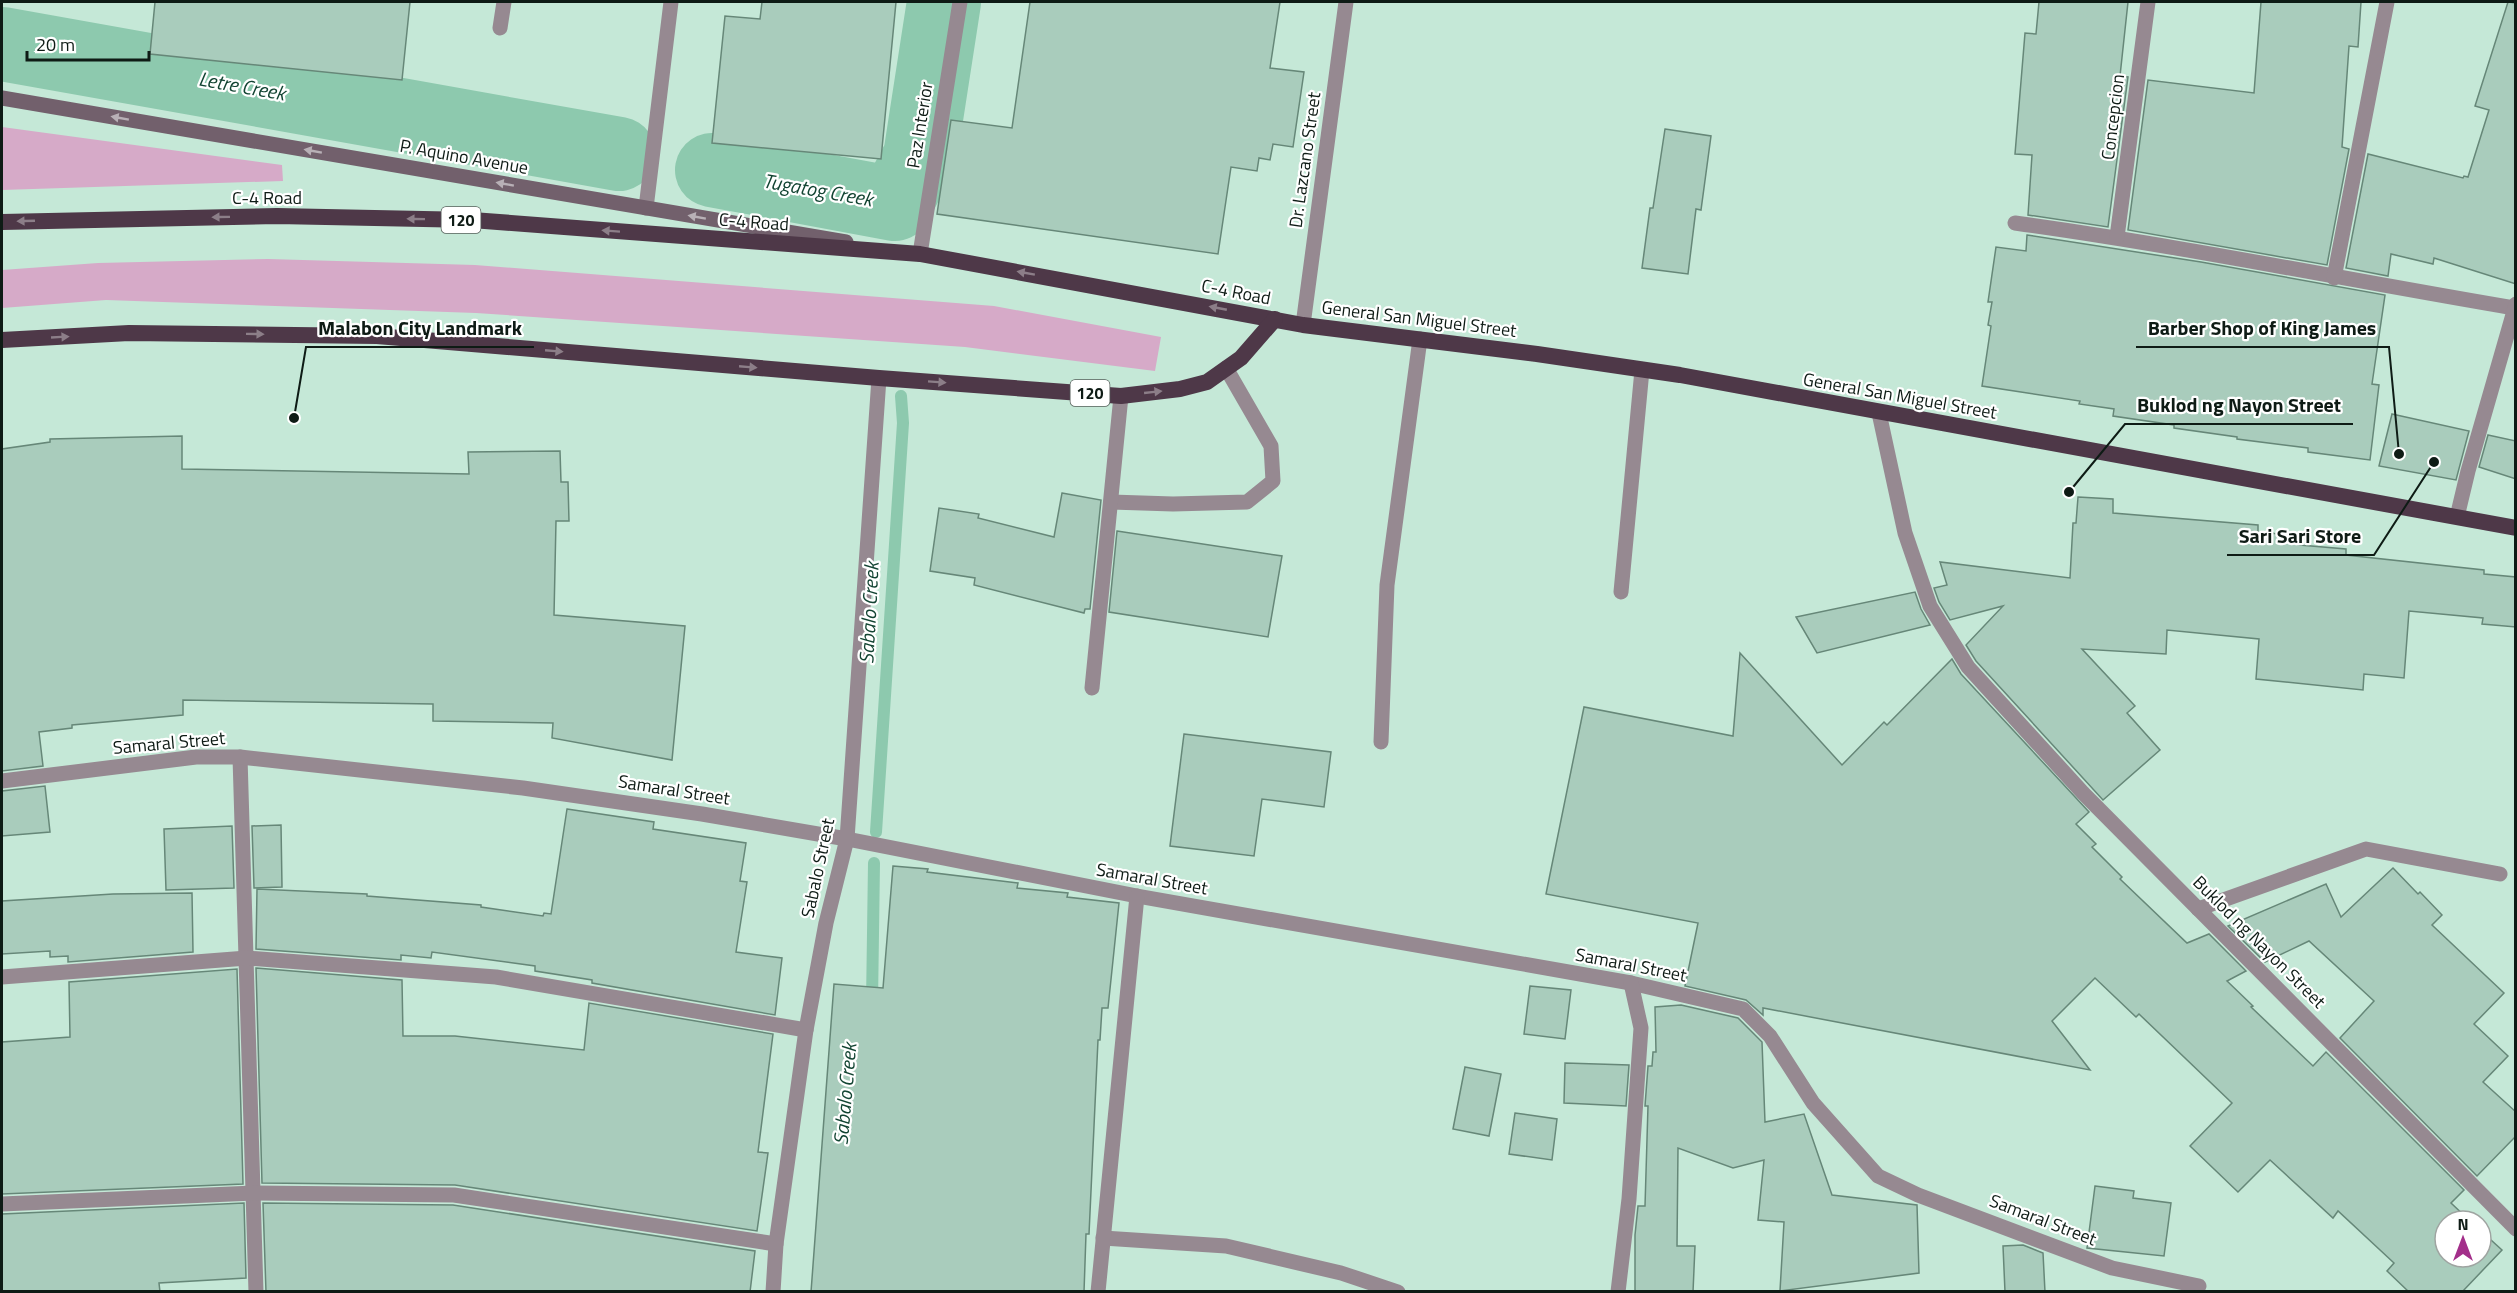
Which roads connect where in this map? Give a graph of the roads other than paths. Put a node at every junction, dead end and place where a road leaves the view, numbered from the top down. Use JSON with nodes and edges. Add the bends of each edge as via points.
{"nodes":[{"id":1,"x":504,"y":2,"type":"edge"},
{"id":2,"x":671,"y":2,"type":"edge"},
{"id":3,"x":960,"y":2,"type":"edge"},
{"id":4,"x":1346,"y":2,"type":"edge"},
{"id":5,"x":2148,"y":2,"type":"edge"},
{"id":6,"x":2387,"y":2,"type":"edge"},
{"id":7,"x":500,"y":28,"type":"dead end"},
{"id":8,"x":2,"y":98,"type":"edge"},
{"id":9,"x":646,"y":208,"type":"junction"},
{"id":10,"x":2,"y":222,"type":"edge"},
{"id":11,"x":2015,"y":223,"type":"dead end"},
{"id":12,"x":2117,"y":237,"type":"junction"},
{"id":13,"x":920,"y":254,"type":"junction"},
{"id":14,"x":2334,"y":278,"type":"junction"},
{"id":15,"x":2515,"y":306,"type":"edge"},
{"id":16,"x":1275,"y":319,"type":"junction"},
{"id":17,"x":1303,"y":325,"type":"junction"},
{"id":18,"x":1420,"y":339,"type":"junction"},
{"id":19,"x":2,"y":340,"type":"edge"},
{"id":20,"x":1226,"y":369,"type":"junction"},
{"id":21,"x":1642,"y":370,"type":"junction"},
{"id":22,"x":879,"y":378,"type":"junction"},
{"id":23,"x":1121,"y":396,"type":"junction"},
{"id":24,"x":1878,"y":413,"type":"junction"},
{"id":25,"x":1110,"y":502,"type":"junction"},
{"id":26,"x":2457,"y":516,"type":"junction"},
{"id":27,"x":2516,"y":528,"type":"edge"},
{"id":28,"x":1621,"y":592,"type":"dead end"},
{"id":29,"x":1092,"y":688,"type":"dead end"},
{"id":30,"x":1381,"y":742,"type":"dead end"},
{"id":31,"x":240,"y":757,"type":"junction"},
{"id":32,"x":2,"y":781,"type":"edge"},
{"id":33,"x":847,"y":839,"type":"junction"},
{"id":34,"x":2500,"y":874,"type":"dead end"},
{"id":35,"x":1137,"y":896,"type":"junction"},
{"id":36,"x":2198,"y":909,"type":"junction"},
{"id":37,"x":247,"y":958,"type":"junction"},
{"id":38,"x":2,"y":977,"type":"edge"},
{"id":39,"x":1631,"y":983,"type":"junction"},
{"id":40,"x":806,"y":1030,"type":"junction"},
{"id":41,"x":254,"y":1193,"type":"junction"},
{"id":42,"x":2,"y":1204,"type":"edge"},
{"id":43,"x":2516,"y":1228,"type":"edge"},
{"id":44,"x":1103,"y":1238,"type":"junction"},
{"id":45,"x":776,"y":1244,"type":"junction"},
{"id":46,"x":2199,"y":1286,"type":"dead end"},
{"id":47,"x":256,"y":1292,"type":"edge"},
{"id":48,"x":773,"y":1292,"type":"edge"},
{"id":49,"x":1098,"y":1292,"type":"edge"},
{"id":50,"x":1398,"y":1292,"type":"edge"},
{"id":51,"x":1618,"y":1292,"type":"edge"}],
"edges":[{"from":1,"to":7,"type":"street"},
{"from":2,"to":9,"type":"street"},
{"from":3,"to":13,"type":"street","name":"Paz Interior"},
{"from":4,"to":17,"type":"street","name":"Dr. Lazcano Street"},
{"from":5,"to":12,"type":"street","name":"Concepcion"},
{"from":6,"to":14,"type":"street"},
{"from":9,"to":8,"type":"main road","name":"P. Aquino Avenue","one_way":true},
{"from":13,"to":9,"type":"main road","name":"P. Aquino Avenue","one_way":true},
{"from":13,"to":10,"type":"highway","name":"C-4 Road","number":"120","one_way":true,"via":[[472,220],[277,216]]},
{"from":11,"to":12,"type":"street"},
{"from":12,"to":14,"type":"street"},
{"from":16,"to":13,"type":"highway","name":"C-4 Road","number":"120","one_way":true},
{"from":14,"to":15,"type":"street"},
{"from":15,"to":26,"type":"street"},
{"from":16,"to":17,"type":"highway","name":"General San Miguel Street","number":"120"},
{"from":16,"to":20,"type":"highway","name":"C-4 Road","number":"120","via":[[1241,358]]},
{"from":17,"to":18,"type":"highway","name":"General San Miguel Street","number":"120"},
{"from":18,"to":21,"type":"highway","name":"General San Miguel Street","number":"120"},
{"from":18,"to":30,"type":"street","via":[[1387,585]]},
{"from":19,"to":22,"type":"highway","name":"C-4 Road","number":"120","one_way":true,"via":[[129,333],[377,336]]},
{"from":23,"to":20,"type":"highway","name":"C-4 Road","number":"120","one_way":true,"via":[[1180,389],[1207,382]]},
{"from":20,"to":25,"type":"street","via":[[1271,446],[1273,481],[1247,502]]},
{"from":21,"to":24,"type":"highway","name":"General San Miguel Street","number":"120"},
{"from":21,"to":28,"type":"street"},
{"from":22,"to":23,"type":"highway","name":"C-4 Road","number":"120","one_way":true},
{"from":22,"to":33,"type":"street","name":"Sabalo Street"},
{"from":23,"to":25,"type":"street"},
{"from":24,"to":26,"type":"highway","name":"General San Miguel Street","number":"120"},
{"from":24,"to":36,"type":"street","name":"Buklod ng Nayon Street","via":[[1905,533],[1930,606],[1968,667],[2082,793]]},
{"from":25,"to":29,"type":"street"},
{"from":26,"to":27,"type":"highway","name":"General San Miguel Street","number":"120"},
{"from":31,"to":32,"type":"street","name":"Samaral Street","via":[[196,757]]},
{"from":31,"to":33,"type":"street","name":"Samaral Street","via":[[524,788]]},
{"from":31,"to":37,"type":"street"},
{"from":33,"to":35,"type":"street","name":"Samaral Street"},
{"from":33,"to":40,"type":"street","name":"Sabalo Street"},
{"from":34,"to":36,"type":"street","via":[[2366,849]]},
{"from":35,"to":39,"type":"street","name":"Samaral Street"},
{"from":35,"to":44,"type":"street"},
{"from":36,"to":43,"type":"street","name":"Buklod ng Nayon Street"},
{"from":37,"to":38,"type":"street"},
{"from":37,"to":40,"type":"street","via":[[496,977]]},
{"from":37,"to":41,"type":"street"},
{"from":39,"to":46,"type":"street","name":"Samaral Street","via":[[1743,1009],[1770,1036],[1813,1103],[1878,1176],[2112,1268]]},
{"from":39,"to":51,"type":"street","via":[[1641,1028]]},
{"from":40,"to":45,"type":"street","name":"Sabalo Street"},
{"from":41,"to":42,"type":"street"},
{"from":41,"to":45,"type":"street","via":[[454,1194]]},
{"from":41,"to":47,"type":"street"},
{"from":44,"to":49,"type":"street"},
{"from":44,"to":50,"type":"street","via":[[1226,1246],[1341,1273]]},
{"from":45,"to":48,"type":"street","name":"Sabalo Street"}]}
